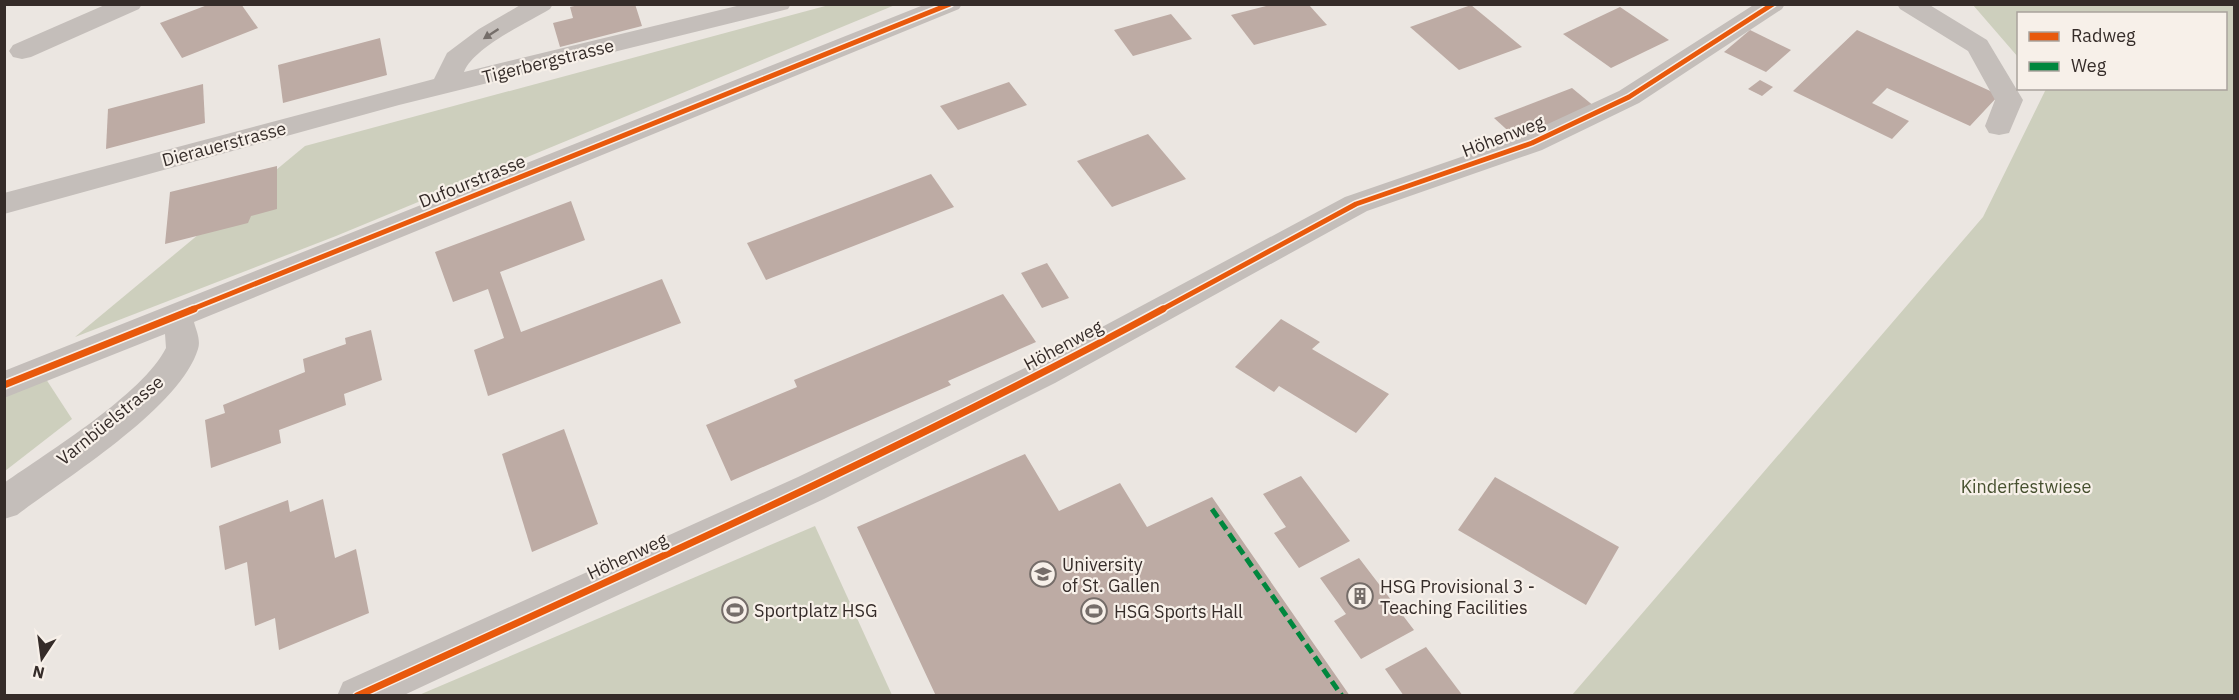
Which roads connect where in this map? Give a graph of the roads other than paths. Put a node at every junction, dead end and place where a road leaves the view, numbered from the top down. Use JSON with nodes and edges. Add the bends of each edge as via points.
{"nodes":[{"id":1,"x":130,"y":4,"type":"edge"},
{"id":2,"x":541,"y":4,"type":"edge"},
{"id":3,"x":779,"y":4,"type":"edge"},
{"id":4,"x":950,"y":4,"type":"edge"},
{"id":5,"x":1773,"y":4,"type":"edge"},
{"id":6,"x":1909,"y":4,"type":"edge"},
{"id":7,"x":22,"y":51,"type":"dead end"},
{"id":8,"x":444,"y":87,"type":"junction"},
{"id":9,"x":1999,"y":126,"type":"dead end"},
{"id":10,"x":4,"y":204,"type":"edge"},
{"id":11,"x":177,"y":316,"type":"junction"},
{"id":12,"x":4,"y":385,"type":"edge"},
{"id":13,"x":4,"y":504,"type":"edge"},
{"id":14,"x":357,"y":696,"type":"edge"}],
"edges":[{"from":1,"to":7,"type":"street"},
{"from":2,"to":8,"type":"street","name":"Tigerbergstrasse","one_way":true,"via":[[456,59]]},
{"from":3,"to":8,"type":"street","name":"Tigerbergstrasse"},
{"from":4,"to":11,"type":"street","name":"Dufourstrasse"},
{"from":5,"to":14,"type":"street","name":"Höhenweg","via":[[1629,97],[1532,143],[1356,204],[1043,374],[832,478]]},
{"from":6,"to":9,"type":"street","via":[[1978,46],[2009,100]]},
{"from":8,"to":10,"type":"street","name":"Dierauerstrasse"},
{"from":11,"to":12,"type":"street","name":"Dufourstrasse"},
{"from":11,"to":13,"type":"street","name":"Varnbüelstrasse","via":[[183,347],[152,389]]}]}
